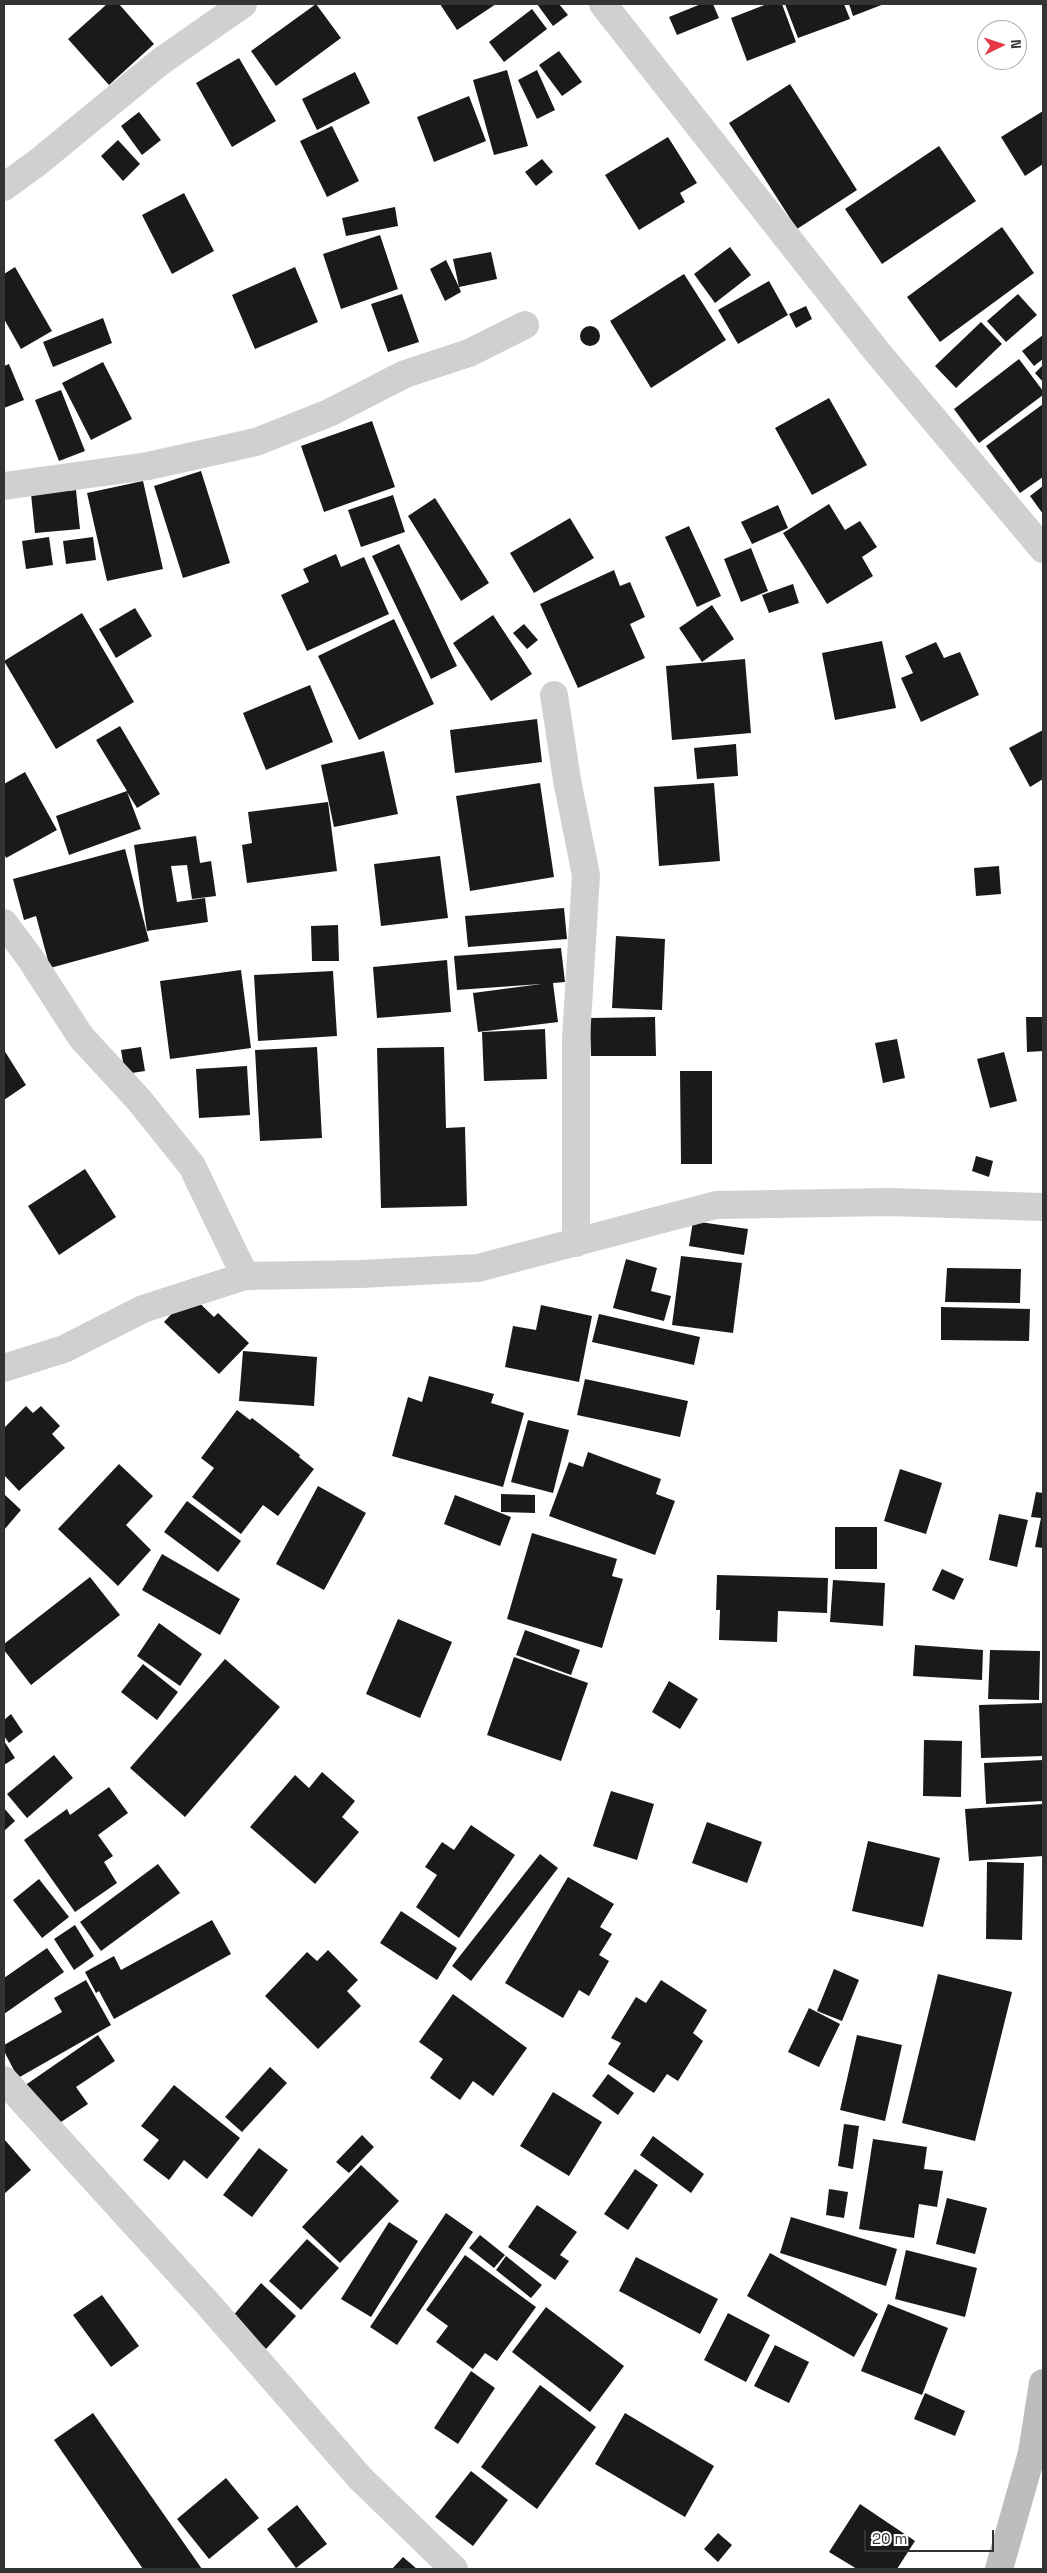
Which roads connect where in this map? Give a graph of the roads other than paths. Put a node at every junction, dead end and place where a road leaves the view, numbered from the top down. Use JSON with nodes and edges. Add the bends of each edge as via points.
{"nodes":[{"id":1,"x":243,"y":4,"type":"edge"},
{"id":2,"x":603,"y":4,"type":"edge"},
{"id":3,"x":4,"y":187,"type":"edge"},
{"id":4,"x":525,"y":325,"type":"dead end"},
{"id":5,"x":4,"y":486,"type":"edge"},
{"id":6,"x":1043,"y":549,"type":"edge"},
{"id":7,"x":554,"y":695,"type":"dead end"},
{"id":8,"x":4,"y":923,"type":"edge"},
{"id":9,"x":1043,"y":1207,"type":"edge"},
{"id":10,"x":576,"y":1243,"type":"junction"},
{"id":11,"x":245,"y":1276,"type":"junction"},
{"id":12,"x":4,"y":1368,"type":"edge"},
{"id":13,"x":4,"y":2080,"type":"edge"},
{"id":14,"x":1043,"y":2383,"type":"edge"},
{"id":15,"x":454,"y":2569,"type":"edge"},
{"id":16,"x":999,"y":2569,"type":"edge"}],
"edges":[{"from":1,"to":3,"type":"street","via":[[160,62]]},
{"from":2,"to":6,"type":"street","via":[[878,353]]},
{"from":4,"to":5,"type":"street","via":[[468,353],[405,374],[328,413],[256,442],[148,466]]},
{"from":7,"to":10,"type":"street","via":[[586,875],[576,1038]]},
{"from":8,"to":11,"type":"street","via":[[82,1037],[192,1166]]},
{"from":9,"to":10,"type":"street","via":[[889,1202],[716,1205]]},
{"from":10,"to":11,"type":"street","via":[[478,1268]]},
{"from":11,"to":12,"type":"street","via":[[143,1309],[64,1349]]},
{"from":13,"to":15,"type":"street","via":[[208,2304],[360,2478]]},
{"from":14,"to":16,"type":"street","via":[[1032,2453]]}]}
